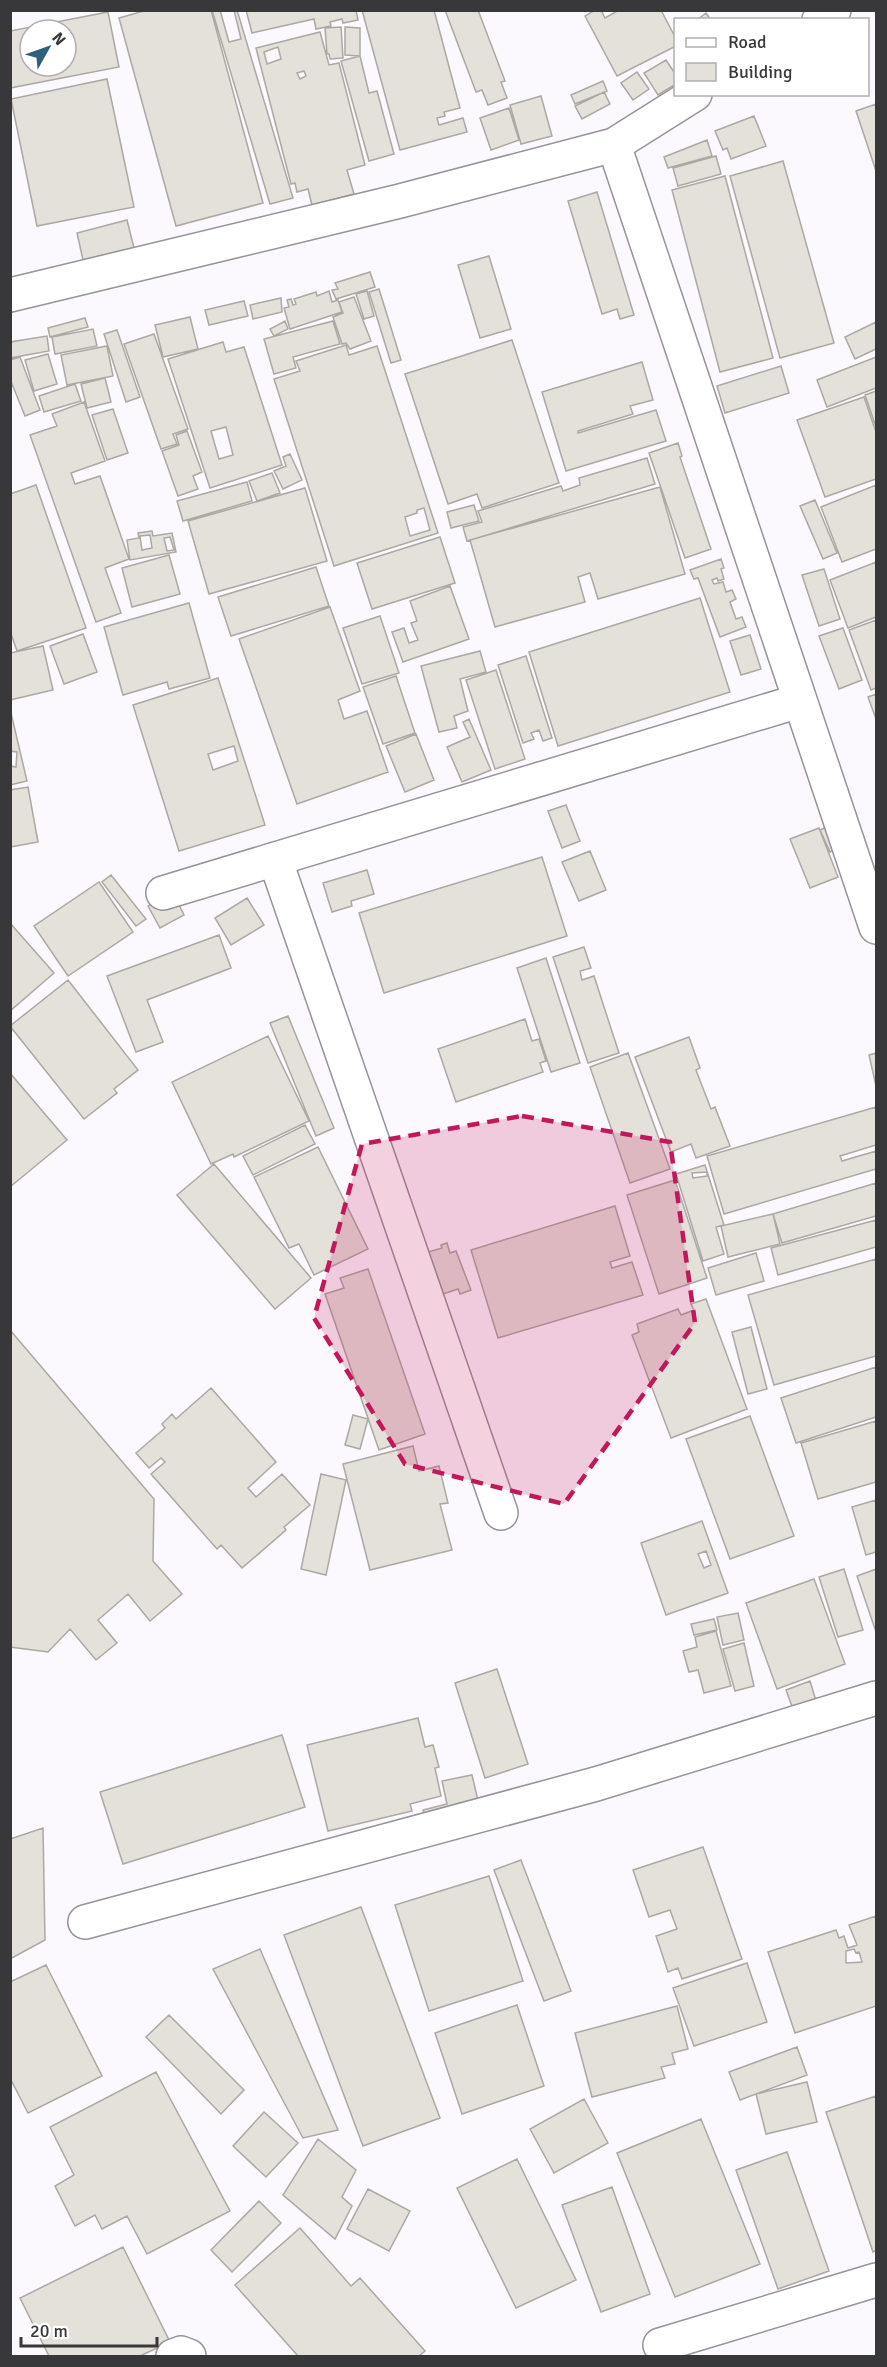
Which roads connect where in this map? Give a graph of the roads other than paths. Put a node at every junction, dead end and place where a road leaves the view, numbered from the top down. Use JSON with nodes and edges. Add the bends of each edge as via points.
{"nodes":[{"id":1,"x":692,"y":96,"type":"edge"},
{"id":2,"x":614,"y":145,"type":"junction"},
{"id":3,"x":10,"y":295,"type":"edge"},
{"id":4,"x":799,"y":701,"type":"junction"},
{"id":5,"x":275,"y":859,"type":"junction"},
{"id":6,"x":163,"y":893,"type":"dead end"},
{"id":7,"x":876,"y":927,"type":"edge"},
{"id":8,"x":501,"y":1513,"type":"dead end"},
{"id":9,"x":876,"y":1698,"type":"edge"},
{"id":10,"x":85,"y":1922,"type":"dead end"},
{"id":11,"x":876,"y":2280,"type":"edge"},
{"id":12,"x":660,"y":2345,"type":"dead end"},
{"id":13,"x":173,"y":2356,"type":"edge"},
{"id":14,"x":189,"y":2356,"type":"edge"}],
"edges":[{"from":1,"to":2,"type":"street"},
{"from":2,"to":3,"type":"street"},
{"from":2,"to":4,"type":"street"},
{"from":4,"to":5,"type":"street"},
{"from":4,"to":7,"type":"street"},
{"from":5,"to":6,"type":"street"},
{"from":5,"to":8,"type":"street"},
{"from":9,"to":10,"type":"street","via":[[596,1784]]},
{"from":11,"to":12,"type":"street"},
{"from":13,"to":14,"type":"street"}]}
